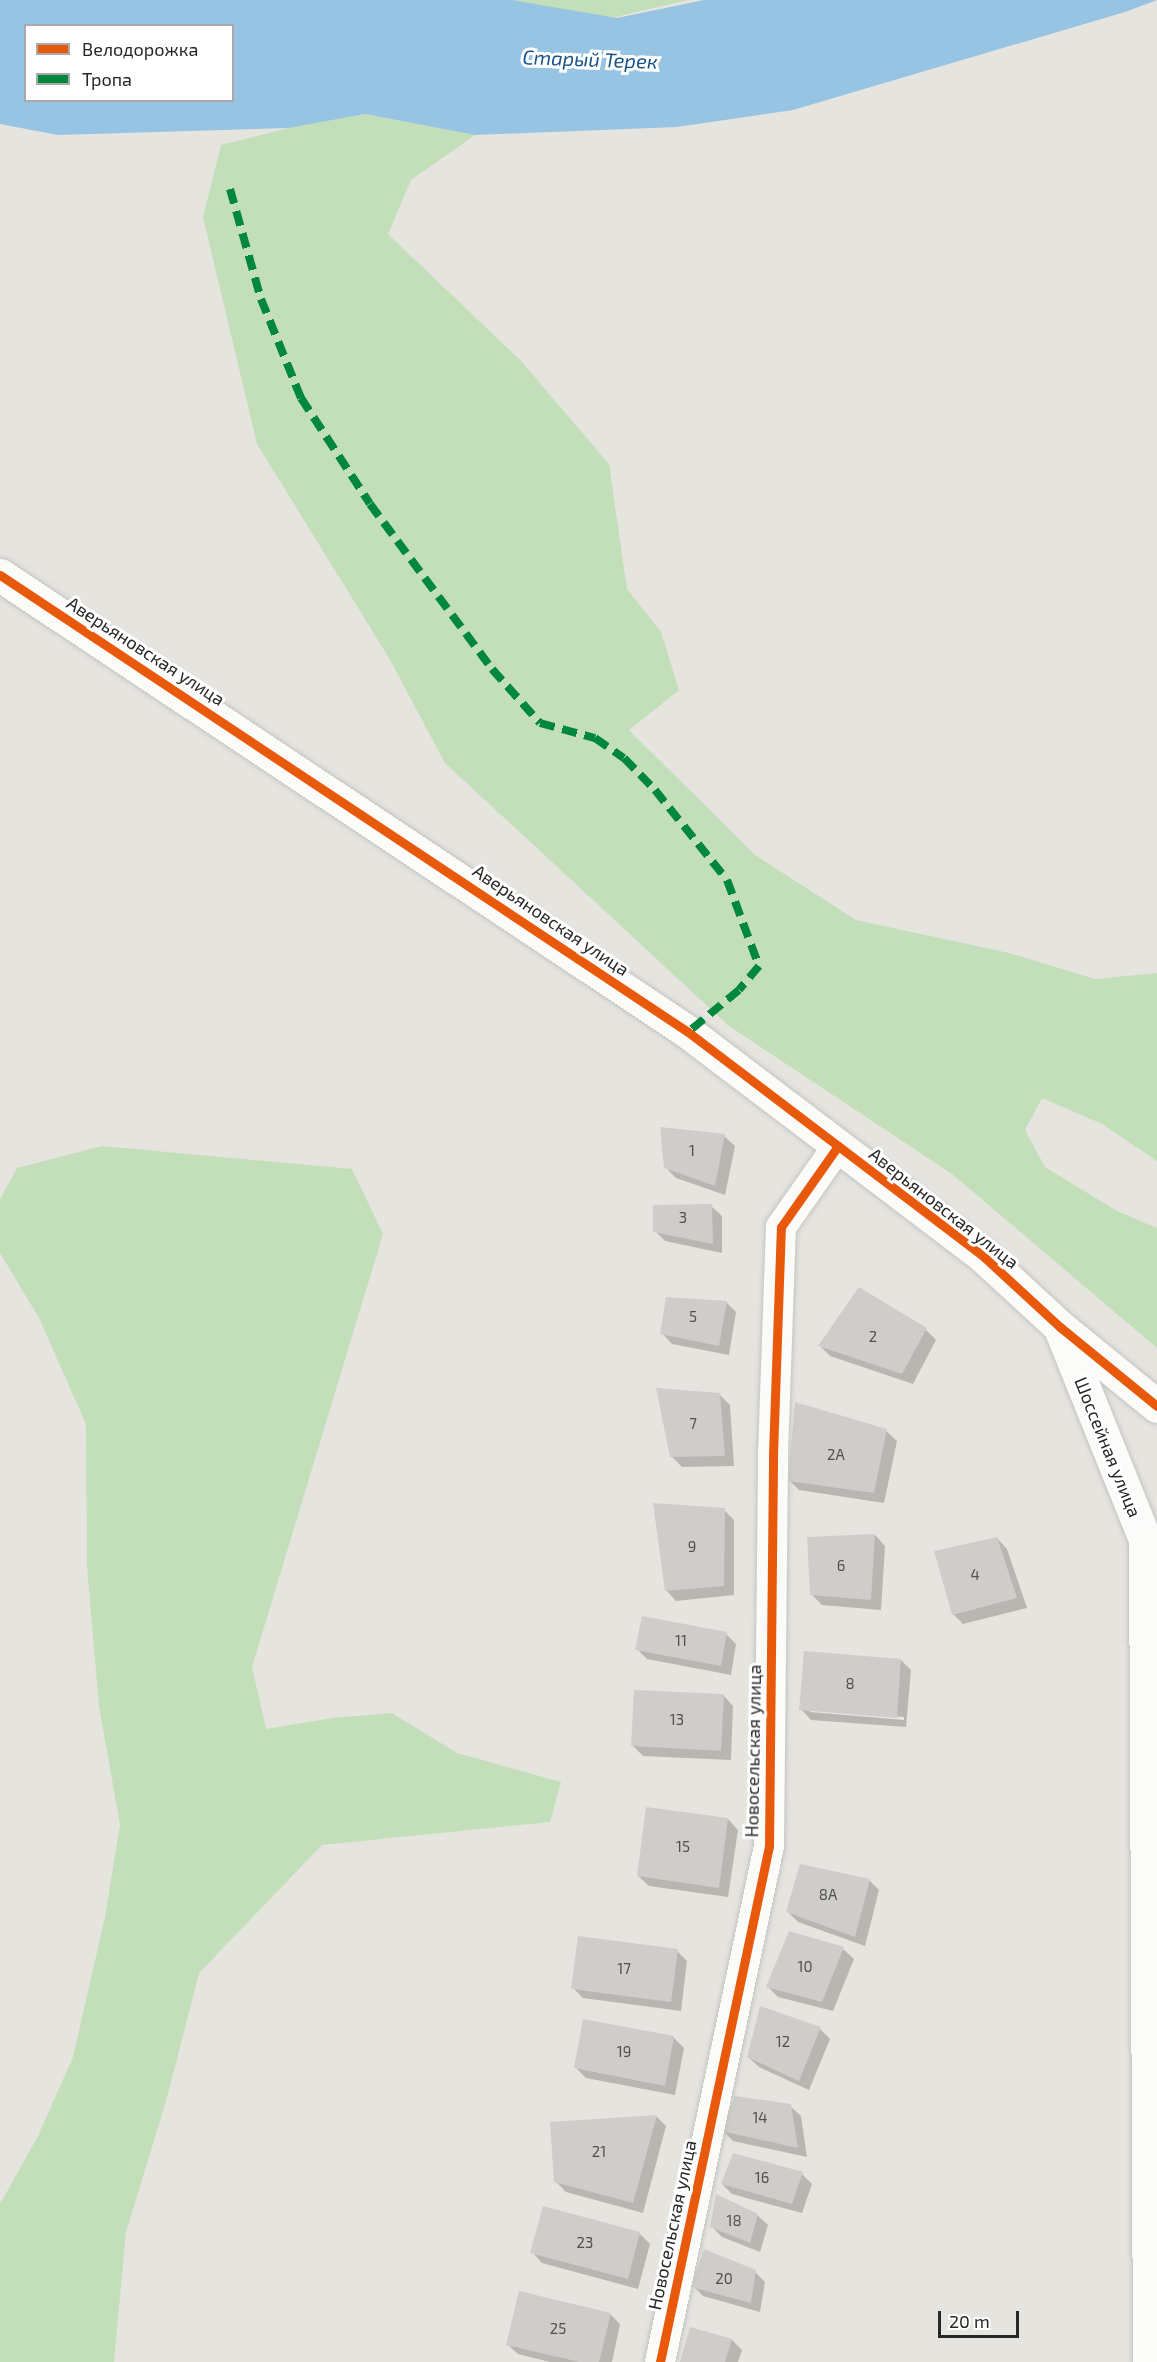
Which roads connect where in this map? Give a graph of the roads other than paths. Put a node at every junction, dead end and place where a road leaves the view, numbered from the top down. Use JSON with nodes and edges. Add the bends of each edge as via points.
{"nodes":[{"id":1,"x":0,"y":574,"type":"edge"},
{"id":2,"x":838,"y":1146,"type":"junction"},
{"id":3,"x":1060,"y":1327,"type":"junction"},
{"id":4,"x":1157,"y":1406,"type":"edge"},
{"id":5,"x":660,"y":2362,"type":"edge"},
{"id":6,"x":1149,"y":2362,"type":"edge"}],
"edges":[{"from":1,"to":2,"type":"street","name":"Аверьяновская улица","via":[[688,1032]]},
{"from":2,"to":3,"type":"street","name":"Аверьяновская улица","via":[[983,1256]]},
{"from":2,"to":5,"type":"street","name":"Новосельская улица","via":[[781,1227],[773,1454],[769,1846]]},
{"from":3,"to":4,"type":"street","name":"Аверьяновская улица"},
{"from":3,"to":6,"type":"street","name":"Шоссейная улица","via":[[1144,1539]]}]}
